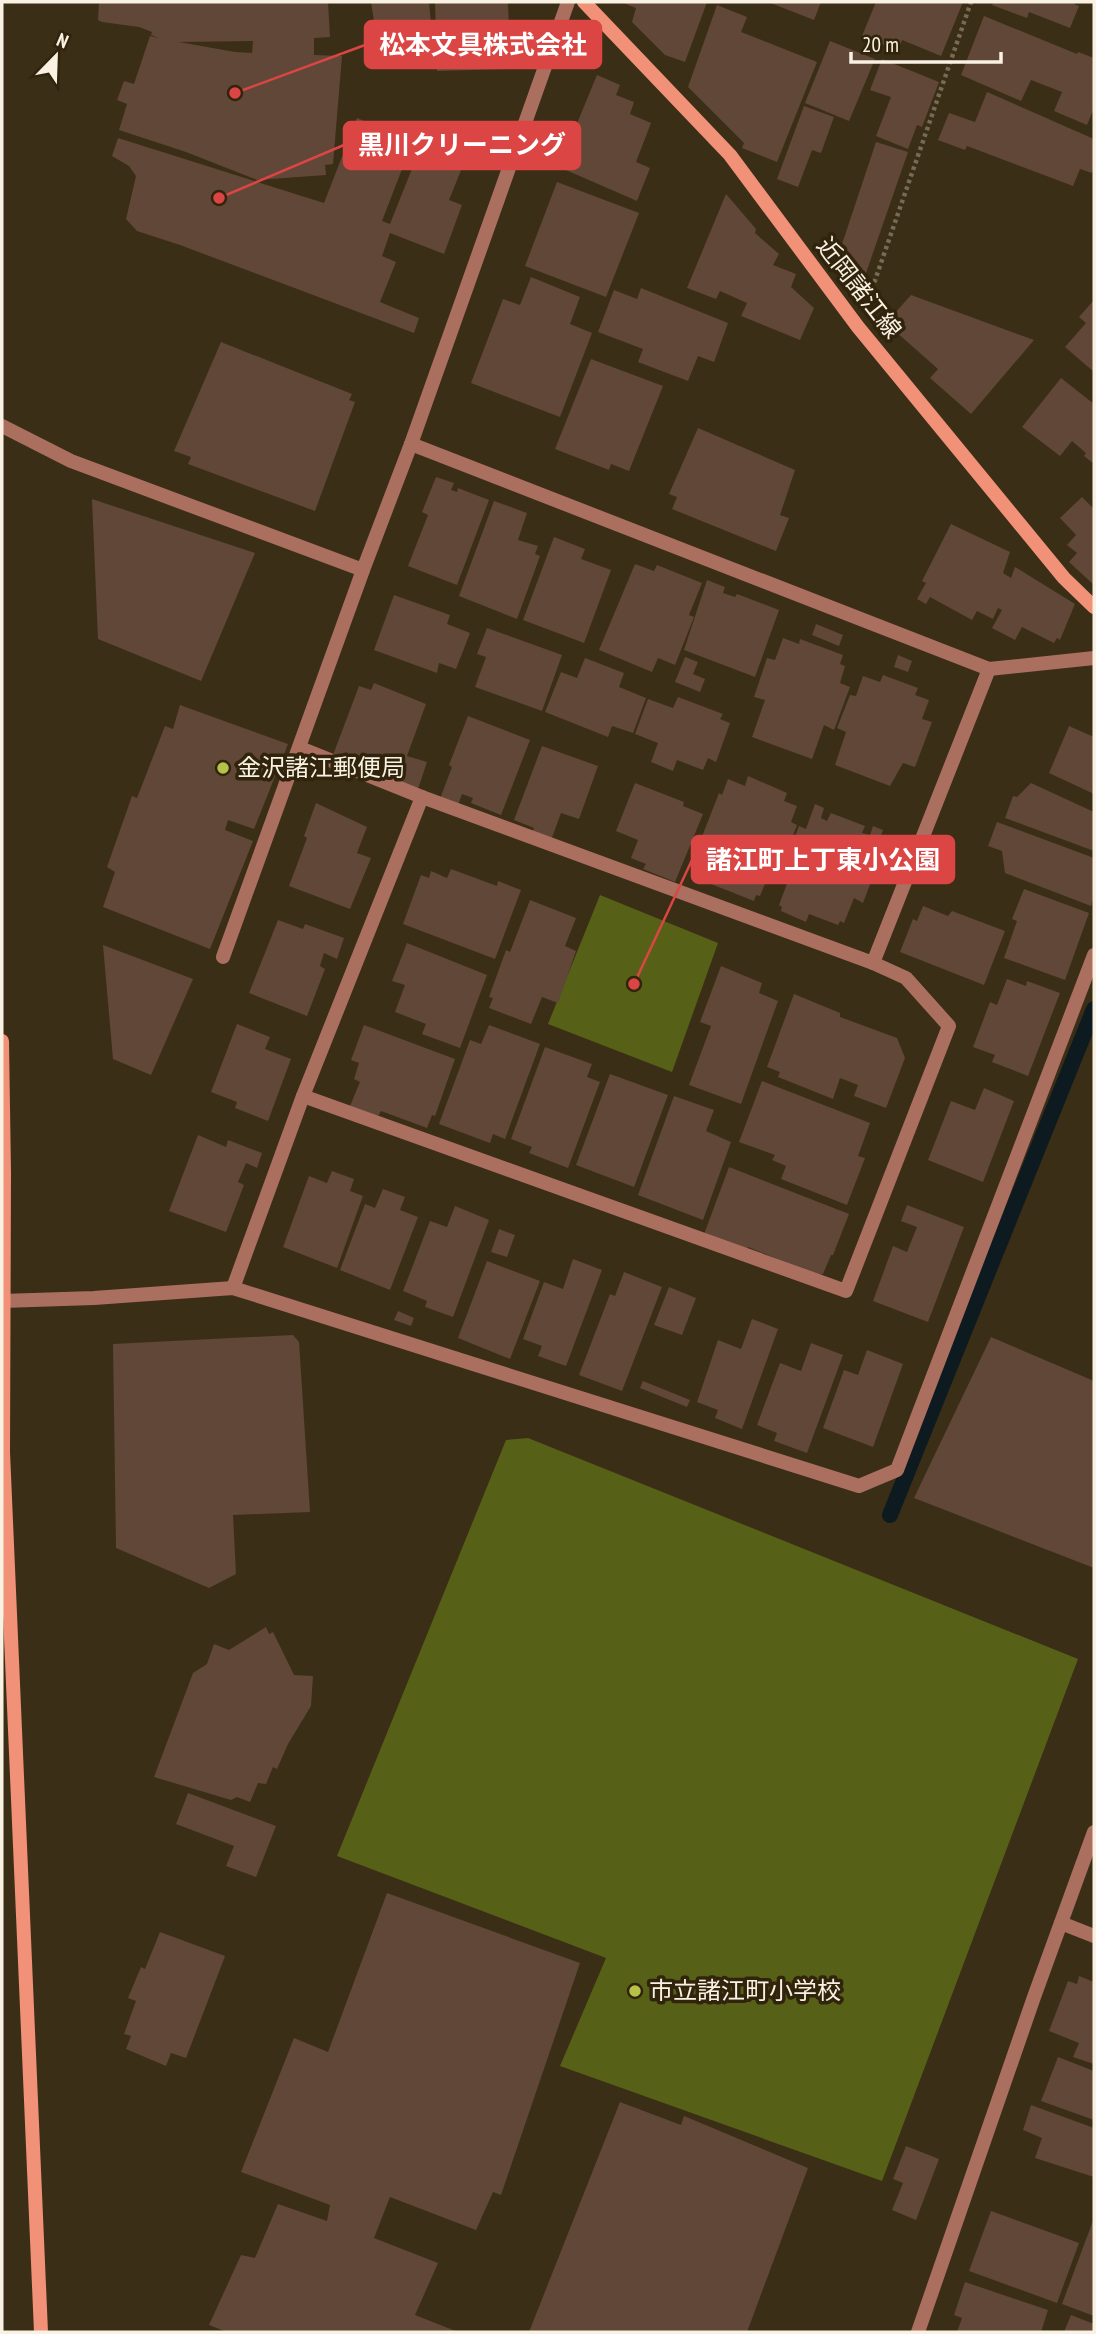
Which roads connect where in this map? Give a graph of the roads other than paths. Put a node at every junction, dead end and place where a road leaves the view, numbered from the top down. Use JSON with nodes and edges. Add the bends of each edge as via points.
{"nodes":[{"id":1,"x":568,"y":2,"type":"edge"},
{"id":2,"x":584,"y":2,"type":"edge"},
{"id":3,"x":2,"y":426,"type":"edge"},
{"id":4,"x":411,"y":444,"type":"junction"},
{"id":5,"x":363,"y":570,"type":"junction"},
{"id":6,"x":1094,"y":607,"type":"edge"},
{"id":7,"x":1094,"y":658,"type":"edge"},
{"id":8,"x":989,"y":669,"type":"junction"},
{"id":9,"x":300,"y":748,"type":"junction"},
{"id":10,"x":422,"y":797,"type":"junction"},
{"id":11,"x":1094,"y":955,"type":"edge"},
{"id":12,"x":223,"y":957,"type":"dead end"},
{"id":13,"x":873,"y":962,"type":"junction"},
{"id":14,"x":2,"y":1041,"type":"edge"},
{"id":15,"x":303,"y":1096,"type":"junction"},
{"id":16,"x":233,"y":1288,"type":"junction"},
{"id":17,"x":2,"y":1301,"type":"edge"},
{"id":18,"x":1094,"y":1832,"type":"edge"},
{"id":19,"x":1061,"y":1923,"type":"junction"},
{"id":20,"x":1094,"y":1936,"type":"edge"},
{"id":21,"x":41,"y":2332,"type":"edge"},
{"id":22,"x":918,"y":2332,"type":"edge"}],
"edges":[{"from":1,"to":4,"type":"street"},
{"from":2,"to":6,"type":"street","name":"近岡諸江線","via":[[730,155],[858,327],[1064,578]]},
{"from":3,"to":5,"type":"street","via":[[71,461]]},
{"from":4,"to":5,"type":"street"},
{"from":4,"to":8,"type":"street"},
{"from":5,"to":9,"type":"street"},
{"from":7,"to":8,"type":"street"},
{"from":8,"to":13,"type":"street"},
{"from":9,"to":10,"type":"street"},
{"from":9,"to":12,"type":"street"},
{"from":10,"to":13,"type":"street"},
{"from":10,"to":15,"type":"street"},
{"from":11,"to":16,"type":"street","via":[[897,1470],[859,1486]]},
{"from":13,"to":15,"type":"street","via":[[906,978],[949,1026],[846,1291]]},
{"from":14,"to":17,"type":"street"},
{"from":15,"to":16,"type":"street"},
{"from":16,"to":17,"type":"street"},
{"from":17,"to":21,"type":"street","via":[[4,1452]]},
{"from":18,"to":19,"type":"street"},
{"from":19,"to":20,"type":"street"},
{"from":19,"to":22,"type":"street"}]}
